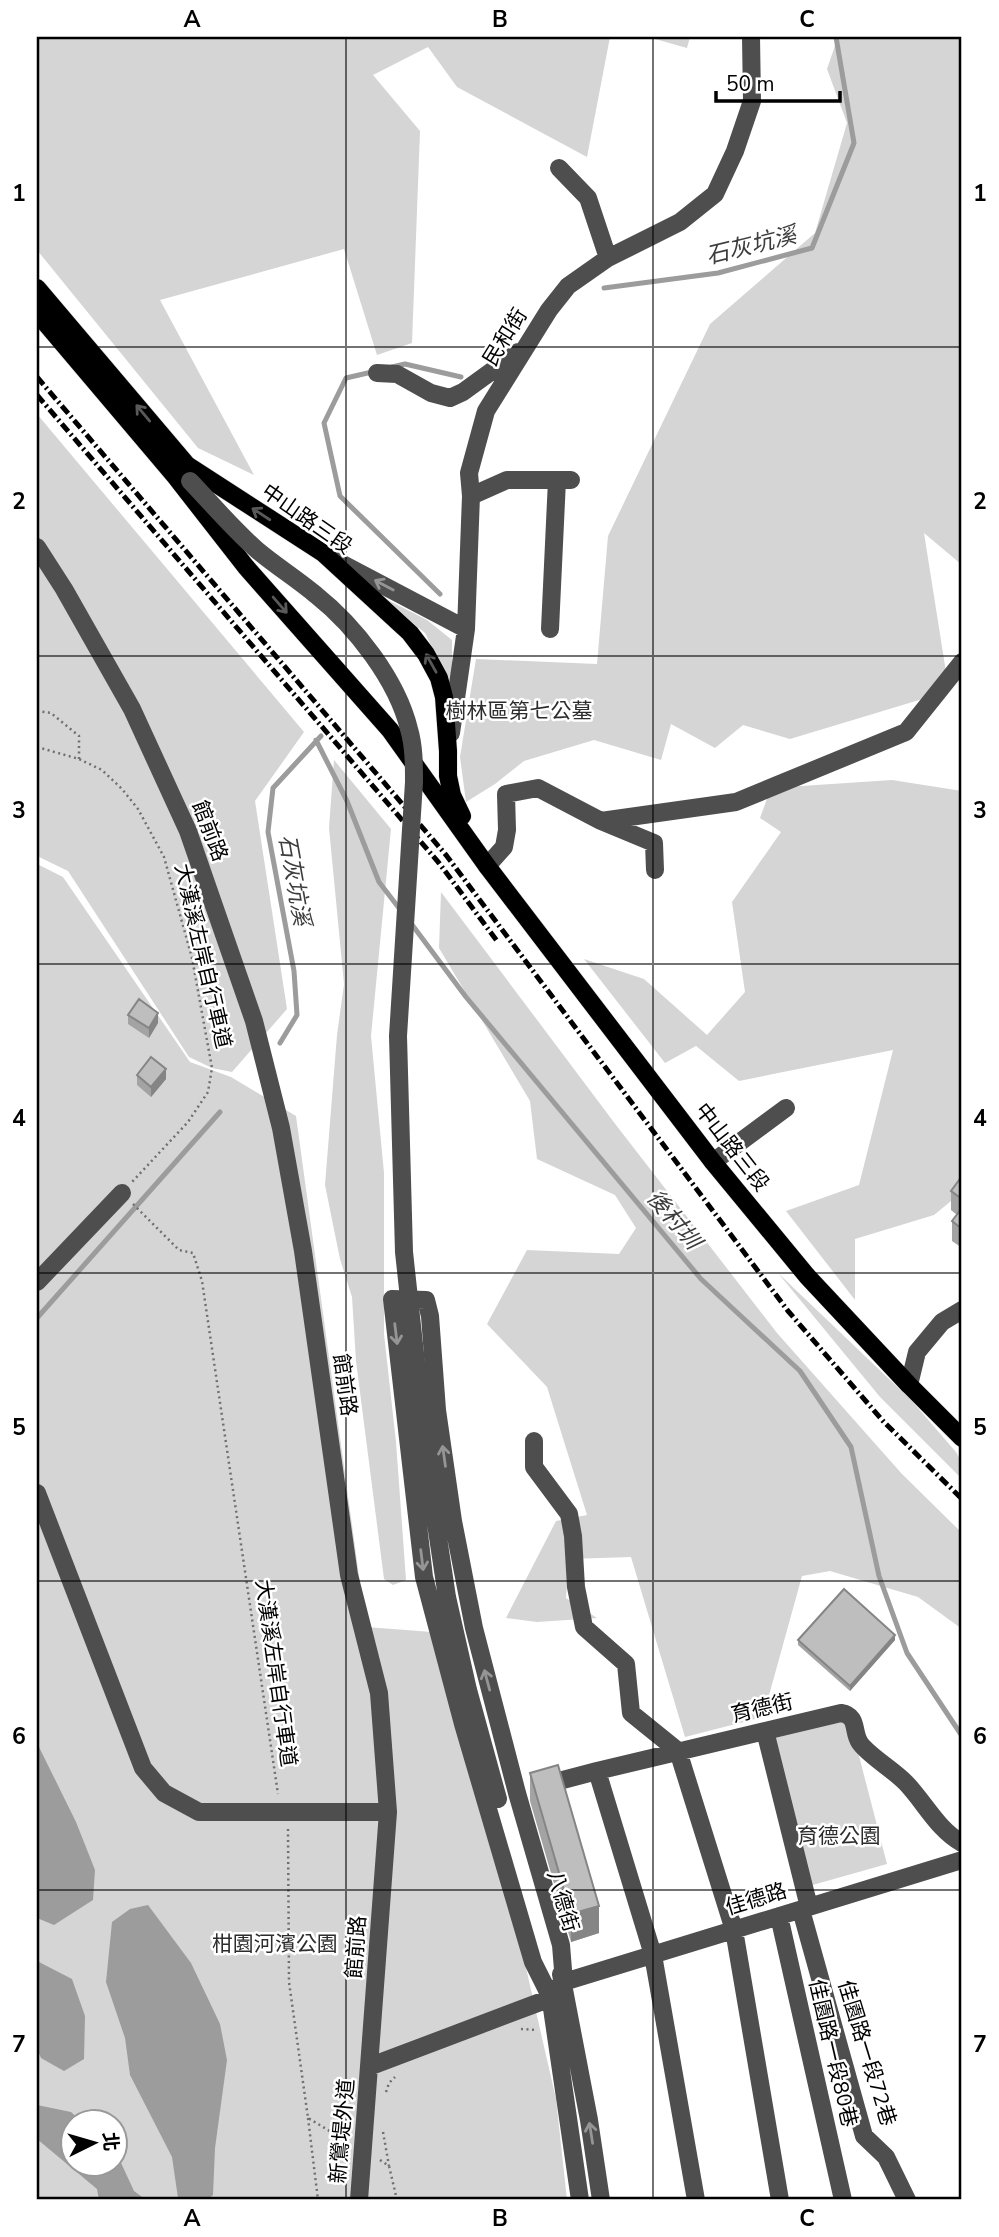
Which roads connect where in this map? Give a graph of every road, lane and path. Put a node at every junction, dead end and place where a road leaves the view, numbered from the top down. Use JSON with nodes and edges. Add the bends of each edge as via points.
{"nodes":[{"id":1,"x":751,"y":37,"type":"edge"},
{"id":2,"x":559,"y":168,"type":"dead end"},
{"id":3,"x":608,"y":258,"type":"junction"},
{"id":4,"x":37,"y":288,"type":"edge"},
{"id":5,"x":37,"y":313,"type":"edge"},
{"id":6,"x":524,"y":347,"type":"junction"},
{"id":7,"x":377,"y":373,"type":"dead end"},
{"id":8,"x":184,"y":474,"type":"junction"},
{"id":9,"x":471,"y":496,"type":"junction"},
{"id":10,"x":37,"y":547,"type":"edge"},
{"id":11,"x":323,"y":553,"type":"junction"},
{"id":12,"x":466,"y":629,"type":"junction"},
{"id":13,"x":550,"y":629,"type":"dead end"},
{"id":14,"x":962,"y":662,"type":"edge"},
{"id":15,"x":37,"y":710,"type":"edge"},
{"id":16,"x":37,"y":747,"type":"edge"},
{"id":17,"x":448,"y":751,"type":"junction"},
{"id":18,"x":79,"y":759,"type":"junction"},
{"id":19,"x":600,"y":821,"type":"junction"},
{"id":20,"x":487,"y":866,"type":"junction"},
{"id":21,"x":654,"y":870,"type":"dead end"},
{"id":22,"x":786,"y":1108,"type":"dead end"},
{"id":23,"x":713,"y":1162,"type":"junction"},
{"id":24,"x":126,"y":1198,"type":"junction"},
{"id":25,"x":37,"y":1282,"type":"edge"},
{"id":26,"x":962,"y":1310,"type":"edge"},
{"id":27,"x":909,"y":1385,"type":"junction"},
{"id":28,"x":962,"y":1438,"type":"edge"},
{"id":29,"x":534,"y":1441,"type":"dead end"},
{"id":30,"x":37,"y":1493,"type":"edge"},
{"id":31,"x":453,"y":1622,"type":"junction"},
{"id":32,"x":765,"y":1731,"type":"junction"},
{"id":33,"x":678,"y":1751,"type":"junction"},
{"id":34,"x":597,"y":1770,"type":"junction"},
{"id":35,"x":516,"y":1793,"type":"junction"},
{"id":36,"x":388,"y":1812,"type":"junction"},
{"id":37,"x":288,"y":1813,"type":"junction"},
{"id":38,"x":962,"y":1843,"type":"edge"},
{"id":39,"x":962,"y":1860,"type":"edge"},
{"id":40,"x":805,"y":1908,"type":"junction"},
{"id":41,"x":779,"y":1916,"type":"junction"},
{"id":42,"x":734,"y":1930,"type":"junction"},
{"id":43,"x":653,"y":1955,"type":"junction"},
{"id":44,"x":564,"y":1983,"type":"junction"},
{"id":45,"x":551,"y":1997,"type":"junction"},
{"id":46,"x":517,"y":2029,"type":"dead end"},
{"id":47,"x":537,"y":2030,"type":"dead end"},
{"id":48,"x":370,"y":2066,"type":"junction"},
{"id":49,"x":396,"y":2076,"type":"dead end"},
{"id":50,"x":382,"y":2101,"type":"dead end"},
{"id":51,"x":308,"y":2118,"type":"junction"},
{"id":52,"x":381,"y":2122,"type":"dead end"},
{"id":53,"x":338,"y":2136,"type":"dead end"},
{"id":54,"x":570,"y":2138,"type":"junction"},
{"id":55,"x":371,"y":2154,"type":"dead end"},
{"id":56,"x":389,"y":2166,"type":"junction"},
{"id":57,"x":318,"y":2200,"type":"edge"},
{"id":58,"x":359,"y":2200,"type":"edge"},
{"id":59,"x":397,"y":2200,"type":"edge"},
{"id":60,"x":573,"y":2200,"type":"edge"},
{"id":61,"x":580,"y":2200,"type":"edge"},
{"id":62,"x":601,"y":2200,"type":"edge"},
{"id":63,"x":696,"y":2200,"type":"edge"},
{"id":64,"x":780,"y":2200,"type":"edge"},
{"id":65,"x":843,"y":2200,"type":"edge"},
{"id":66,"x":907,"y":2200,"type":"edge"}],
"edges":[{"from":1,"to":3,"type":"street","name":"民和街","via":[[752,101],[715,194],[680,222]]},
{"from":2,"to":3,"type":"street","via":[[588,198]]},
{"from":3,"to":6,"type":"street","name":"民和街","via":[[568,286]]},
{"from":8,"to":4,"type":"main road","name":"中山路三段","one_way":true},
{"from":5,"to":8,"type":"main road","name":"中山路三段"},
{"from":6,"to":7,"type":"street","via":[[450,398],[397,374]]},
{"from":6,"to":9,"type":"street","name":"民和街","via":[[486,411],[469,474]]},
{"from":11,"to":8,"type":"main road","name":"中山路三段","one_way":true},
{"from":8,"to":20,"type":"main road","name":"中山路三段","one_way":true,"via":[[246,567],[390,730]]},
{"from":8,"to":31,"type":"street","name":"八德街","bridge":true,"via":[[257,550],[342,618],[385,676],[409,727],[414,782],[398,1036],[404,1252],[427,1464]]},
{"from":9,"to":12,"type":"street","name":"民和街"},
{"from":9,"to":13,"type":"street","via":[[507,480],[564,480]]},
{"from":10,"to":36,"type":"street","name":"館前路","via":[[132,709],[188,831],[254,1021],[281,1128],[303,1251],[349,1575],[379,1693]]},
{"from":12,"to":11,"type":"street","one_way":true},
{"from":17,"to":11,"type":"main road","name":"中山路三段","one_way":true,"via":[[444,697],[426,654],[410,633]]},
{"from":12,"to":17,"type":"street","name":"民和街"},
{"from":14,"to":19,"type":"street","via":[[906,732],[736,802]]},
{"from":15,"to":18,"type":"path","via":[[51,713],[79,736]]},
{"from":16,"to":18,"type":"path","name":"大漢溪左岸自行車道"},
{"from":17,"to":20,"type":"main road","name":"中山路三段","via":[[452,796]]},
{"from":18,"to":24,"type":"path","name":"大漢溪左岸自行車道","via":[[102,770],[122,789],[164,857],[192,958],[212,1068],[208,1092]]},
{"from":19,"to":20,"type":"street","via":[[538,789],[506,794],[503,847]]},
{"from":19,"to":21,"type":"street","via":[[654,843]]},
{"from":20,"to":23,"type":"main road","name":"中山路三段"},
{"from":22,"to":23,"type":"street"},
{"from":23,"to":27,"type":"main road","name":"中山路三段","via":[[807,1276]]},
{"from":24,"to":25,"type":"street"},
{"from":24,"to":37,"type":"path","name":"大漢溪左岸自行車道","via":[[179,1250],[193,1253],[202,1281],[278,1798]]},
{"from":26,"to":27,"type":"street","via":[[942,1322],[917,1352]]},
{"from":27,"to":28,"type":"main road","name":"中山路三段"},
{"from":29,"to":33,"type":"street","via":[[534,1467],[569,1514],[584,1627],[626,1664],[631,1713]]},
{"from":30,"to":37,"type":"street","via":[[144,1768],[164,1793],[199,1812]]},
{"from":31,"to":44,"type":"street","name":"八德街"},
{"from":31,"to":45,"type":"street","name":"八德街"},
{"from":32,"to":33,"type":"street","name":"育德街"},
{"from":32,"to":38,"type":"street","name":"育德街","via":[[849,1714],[859,1742]]},
{"from":32,"to":40,"type":"street","name":"佳園路一段72巷"},
{"from":33,"to":34,"type":"street","name":"育德街"},
{"from":33,"to":42,"type":"street"},
{"from":34,"to":35,"type":"street","name":"育德街"},
{"from":34,"to":43,"type":"street"},
{"from":35,"to":44,"type":"street","via":[[561,1945]]},
{"from":35,"to":45,"type":"street","one_way":true,"via":[[474,1628],[453,1521],[426,1300],[392,1299],[424,1577],[533,1962]]},
{"from":36,"to":37,"type":"street"},
{"from":36,"to":48,"type":"street","name":"館前路"},
{"from":37,"to":51,"type":"path","name":"大漢溪左岸自行車道","via":[[289,1982]]},
{"from":39,"to":40,"type":"street","name":"佳德路"},
{"from":40,"to":41,"type":"street","name":"佳德路"},
{"from":40,"to":66,"type":"street","name":"佳園路一段72巷","via":[[864,2136],[886,2157]]},
{"from":41,"to":42,"type":"street","name":"佳德路"},
{"from":41,"to":65,"type":"street","name":"佳園路一段80巷"},
{"from":42,"to":43,"type":"street","name":"佳德路"},
{"from":42,"to":64,"type":"street"},
{"from":43,"to":44,"type":"street","name":"佳德路"},
{"from":43,"to":63,"type":"street"},
{"from":44,"to":45,"type":"street"},
{"from":62,"to":44,"type":"street","name":"八德街","one_way":true},
{"from":45,"to":48,"type":"street"},
{"from":45,"to":54,"type":"street","name":"八德街"},
{"from":46,"to":47,"type":"path"},
{"from":48,"to":58,"type":"street","name":"新鶯堤外道"},
{"from":49,"to":50,"type":"path"},
{"from":51,"to":53,"type":"path"},
{"from":51,"to":57,"type":"path","name":"大漢溪左岸自行車道"},
{"from":52,"to":56,"type":"path"},
{"from":54,"to":60,"type":"street"},
{"from":54,"to":61,"type":"street","name":"八德街"},
{"from":55,"to":56,"type":"path"},
{"from":56,"to":59,"type":"path"}]}
